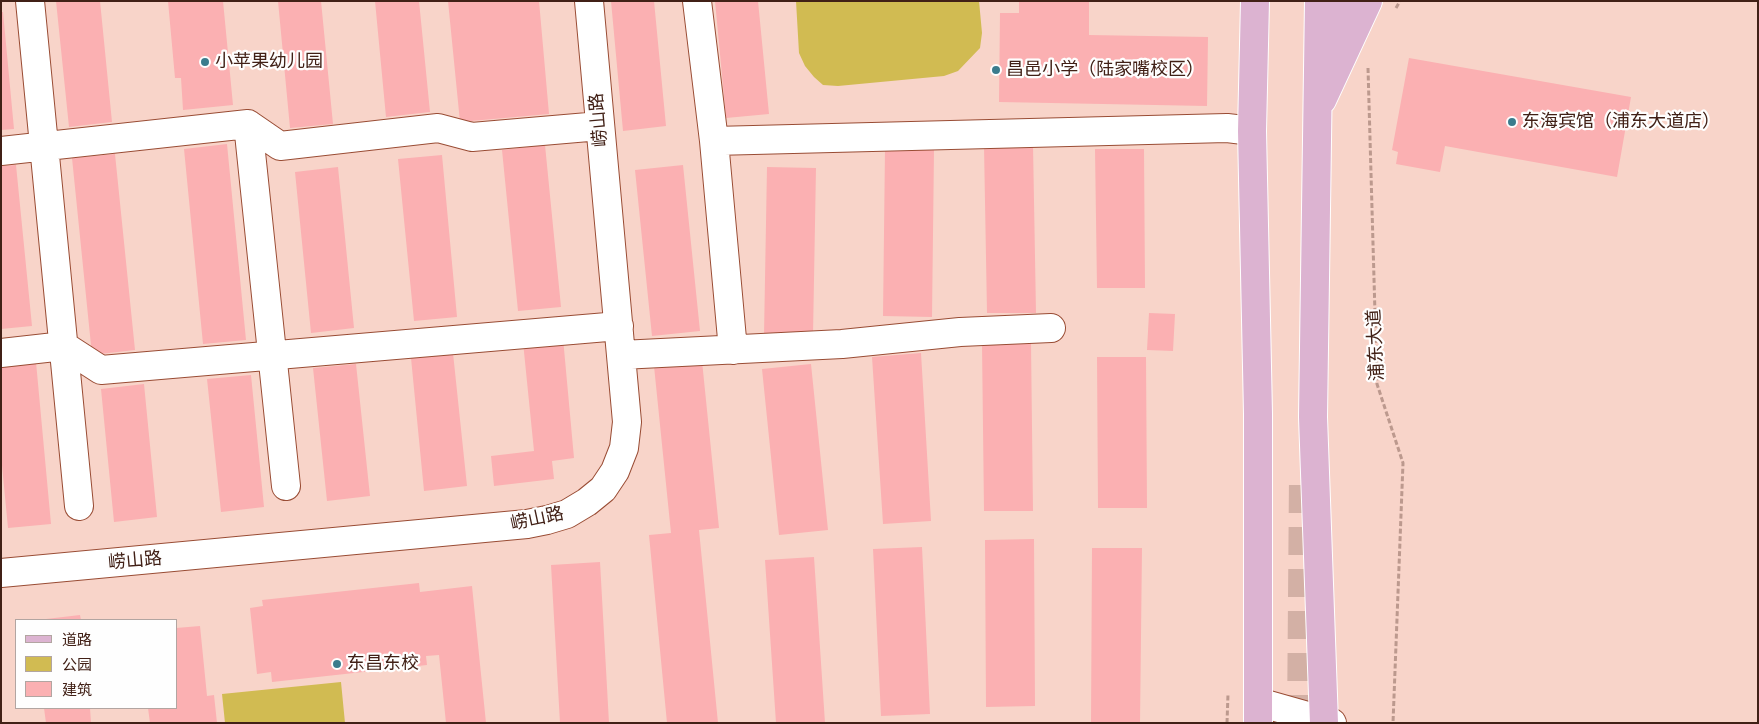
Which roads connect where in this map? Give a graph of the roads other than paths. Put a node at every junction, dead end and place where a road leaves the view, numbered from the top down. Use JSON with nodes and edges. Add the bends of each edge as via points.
{"nodes":[{"id":1,"x":30,"y":1,"type":"edge"},
{"id":2,"x":589,"y":1,"type":"edge"},
{"id":3,"x":697,"y":1,"type":"edge"},
{"id":4,"x":1255,"y":1,"type":"edge"},
{"id":5,"x":1319,"y":1,"type":"edge"},
{"id":6,"x":1344,"y":1,"type":"edge"},
{"id":7,"x":1368,"y":1,"type":"edge"},
{"id":8,"x":1318,"y":108,"type":"junction"},
{"id":9,"x":248,"y":124,"type":"junction"},
{"id":10,"x":600,"y":126,"type":"junction"},
{"id":11,"x":1252,"y":131,"type":"junction"},
{"id":12,"x":714,"y":141,"type":"junction"},
{"id":13,"x":43,"y":146,"type":"junction"},
{"id":14,"x":1,"y":151,"type":"edge"},
{"id":15,"x":619,"y":326,"type":"junction"},
{"id":16,"x":1051,"y":328,"type":"dead end"},
{"id":17,"x":64,"y":346,"type":"junction"},
{"id":18,"x":733,"y":350,"type":"junction"},
{"id":19,"x":1,"y":353,"type":"edge"},
{"id":20,"x":621,"y":355,"type":"junction"},
{"id":21,"x":271,"y":356,"type":"junction"},
{"id":22,"x":286,"y":486,"type":"dead end"},
{"id":23,"x":79,"y":506,"type":"dead end"},
{"id":24,"x":1,"y":573,"type":"edge"},
{"id":25,"x":1258,"y":712,"type":"edge"},
{"id":26,"x":1327,"y":722,"type":"edge"}],
"edges":[{"from":1,"to":13,"type":"street"},
{"from":2,"to":10,"type":"street","name":"崂山路"},
{"from":3,"to":12,"type":"street"},
{"from":4,"to":11,"type":"main road"},
{"from":5,"to":8,"type":"main road"},
{"from":6,"to":8,"type":"main road"},
{"from":7,"to":8,"type":"main road"},
{"from":8,"to":26,"type":"main road","via":[[1313,417]]},
{"from":9,"to":10,"type":"street","via":[[280,146],[438,128],[472,137]]},
{"from":9,"to":13,"type":"street"},
{"from":9,"to":21,"type":"street"},
{"from":10,"to":15,"type":"street","name":"崂山路"},
{"from":11,"to":12,"type":"street","via":[[1227,128]]},
{"from":11,"to":25,"type":"main road","via":[[1258,414]]},
{"from":12,"to":18,"type":"street"},
{"from":13,"to":14,"type":"street"},
{"from":13,"to":17,"type":"street"},
{"from":15,"to":20,"type":"street","name":"崂山路"},
{"from":15,"to":21,"type":"street"},
{"from":16,"to":18,"type":"street"},
{"from":17,"to":19,"type":"street"},
{"from":17,"to":21,"type":"street","via":[[101,370]]},
{"from":17,"to":23,"type":"street"},
{"from":18,"to":20,"type":"street"},
{"from":20,"to":24,"type":"street","name":"崂山路","via":[[627,422],[624,448],[615,471],[603,488],[567,514],[508,526]]},
{"from":21,"to":22,"type":"street"},
{"from":25,"to":26,"type":"street"}]}
